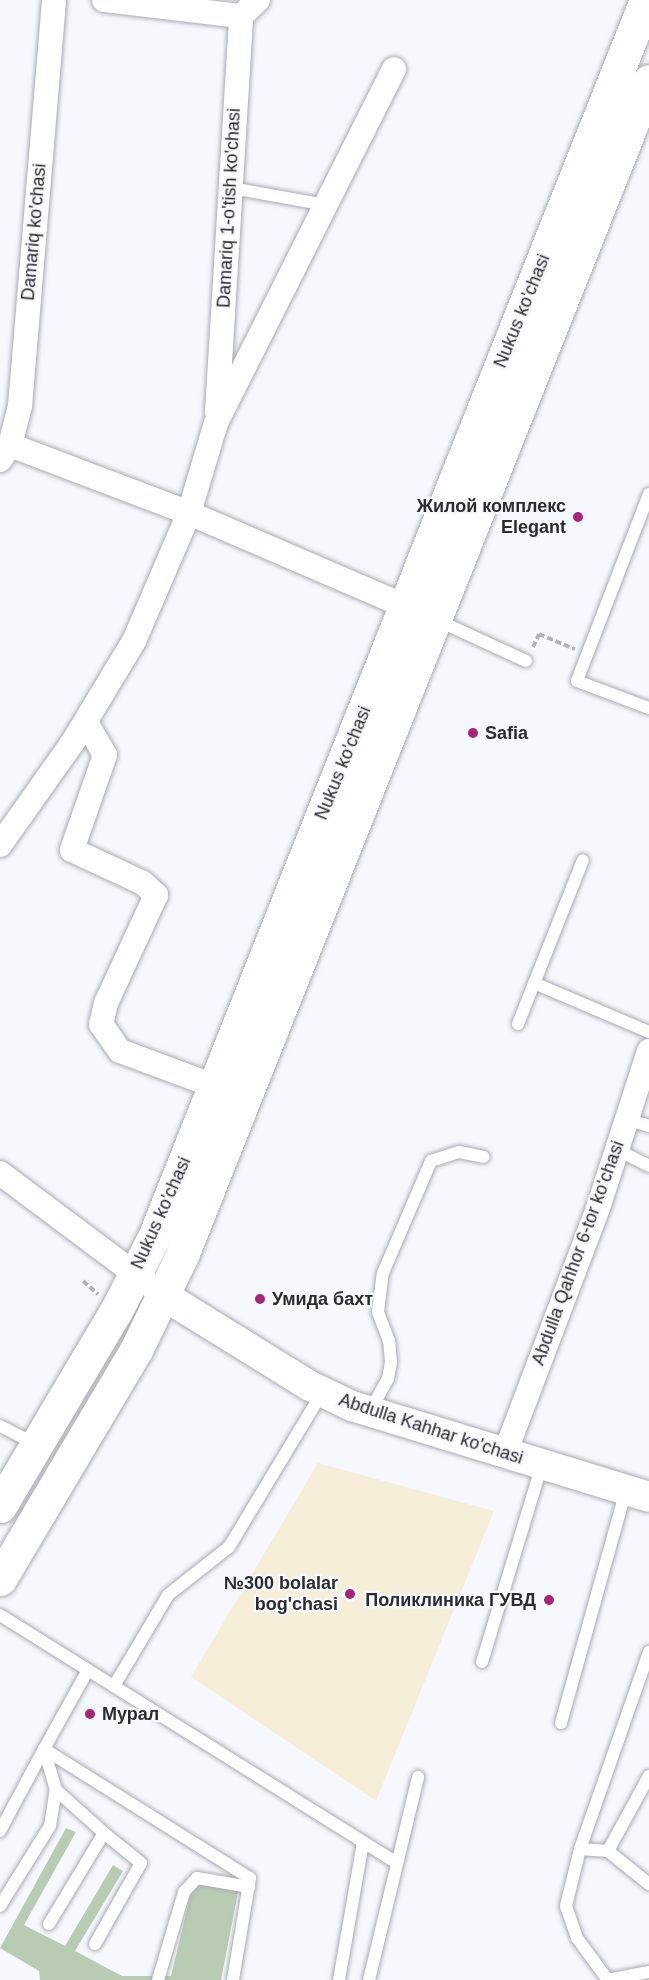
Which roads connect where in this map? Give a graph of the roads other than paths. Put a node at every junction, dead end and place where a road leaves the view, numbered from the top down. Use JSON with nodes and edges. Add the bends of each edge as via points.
{"nodes":[{"id":1,"x":54,"y":0,"type":"edge"},
{"id":2,"x":104,"y":0,"type":"edge"},
{"id":3,"x":646,"y":0,"type":"edge"},
{"id":4,"x":249,"y":8,"type":"edge"},
{"id":5,"x":394,"y":69,"type":"dead end"},
{"id":6,"x":649,"y":81,"type":"edge"},
{"id":7,"x":231,"y":188,"type":"junction"},
{"id":8,"x":326,"y":205,"type":"junction"},
{"id":9,"x":216,"y":423,"type":"junction"},
{"id":10,"x":5,"y":452,"type":"edge"},
{"id":11,"x":649,"y":494,"type":"edge"},
{"id":12,"x":189,"y":513,"type":"junction"},
{"id":13,"x":405,"y":606,"type":"junction"},
{"id":14,"x":436,"y":619,"type":"junction"},
{"id":15,"x":526,"y":661,"type":"road end"},
{"id":16,"x":649,"y":708,"type":"edge"},
{"id":17,"x":86,"y":722,"type":"junction"},
{"id":18,"x":0,"y":844,"type":"edge"},
{"id":19,"x":583,"y":860,"type":"dead end"},
{"id":20,"x":534,"y":983,"type":"junction"},
{"id":21,"x":518,"y":1024,"type":"dead end"},
{"id":22,"x":649,"y":1032,"type":"edge"},
{"id":23,"x":649,"y":1051,"type":"edge"},
{"id":24,"x":214,"y":1086,"type":"junction"},
{"id":25,"x":625,"y":1119,"type":"junction"},
{"id":26,"x":649,"y":1126,"type":"edge"},
{"id":27,"x":616,"y":1149,"type":"junction"},
{"id":28,"x":484,"y":1158,"type":"dead end"},
{"id":29,"x":649,"y":1166,"type":"edge"},
{"id":30,"x":0,"y":1173,"type":"edge"},
{"id":31,"x":134,"y":1274,"type":"junction"},
{"id":32,"x":163,"y":1294,"type":"junction"},
{"id":33,"x":322,"y":1393,"type":"junction"},
{"id":34,"x":369,"y":1411,"type":"junction"},
{"id":35,"x":0,"y":1426,"type":"edge"},
{"id":36,"x":36,"y":1445,"type":"junction"},
{"id":37,"x":506,"y":1454,"type":"junction"},
{"id":38,"x":542,"y":1465,"type":"junction"},
{"id":39,"x":638,"y":1494,"type":"edge"},
{"id":40,"x":0,"y":1506,"type":"edge"},
{"id":41,"x":0,"y":1579,"type":"edge"},
{"id":42,"x":0,"y":1615,"type":"edge"},
{"id":43,"x":649,"y":1652,"type":"edge"},
{"id":44,"x":482,"y":1662,"type":"dead end"},
{"id":45,"x":88,"y":1670,"type":"junction"},
{"id":46,"x":114,"y":1686,"type":"junction"},
{"id":47,"x":561,"y":1723,"type":"dead end"},
{"id":48,"x":44,"y":1749,"type":"junction"},
{"id":49,"x":649,"y":1776,"type":"edge"},
{"id":50,"x":418,"y":1777,"type":"dead end"},
{"id":51,"x":56,"y":1790,"type":"junction"},
{"id":52,"x":0,"y":1830,"type":"edge"},
{"id":53,"x":104,"y":1833,"type":"junction"},
{"id":54,"x":363,"y":1842,"type":"junction"},
{"id":55,"x":580,"y":1849,"type":"junction"},
{"id":56,"x":608,"y":1851,"type":"junction"},
{"id":57,"x":395,"y":1862,"type":"junction"},
{"id":58,"x":649,"y":1884,"type":"edge"},
{"id":59,"x":249,"y":1887,"type":"junction"},
{"id":60,"x":0,"y":1906,"type":"edge"},
{"id":61,"x":49,"y":1924,"type":"dead end"},
{"id":62,"x":95,"y":1944,"type":"dead end"},
{"id":63,"x":649,"y":1972,"type":"edge"},
{"id":64,"x":158,"y":1980,"type":"edge"},
{"id":65,"x":233,"y":1980,"type":"edge"},
{"id":66,"x":339,"y":1980,"type":"edge"},
{"id":67,"x":369,"y":1980,"type":"edge"},
{"id":68,"x":608,"y":1980,"type":"edge"}],
"edges":[{"from":1,"to":10,"type":"street","name":"Damariq ko'chasi","via":[[20,406]]},
{"from":2,"to":4,"type":"street"},
{"from":3,"to":13,"type":"main road","name":"Nukus ko'chasi"},
{"from":4,"to":7,"type":"street","name":"Damariq 1-o'tish ko'chasi"},
{"from":5,"to":8,"type":"street","name":"Damariq 1-o'tish ko'chasi"},
{"from":6,"to":14,"type":"main road","name":"Nukus ko'chasi"},
{"from":7,"to":8,"type":"lane"},
{"from":7,"to":9,"type":"street","name":"Damariq 1-o'tish ko'chasi"},
{"from":8,"to":9,"type":"street","name":"Damariq 1-o'tish ko'chasi"},
{"from":9,"to":12,"type":"street","name":"Damariq 1-o'tish ko'chasi"},
{"from":10,"to":12,"type":"street"},
{"from":11,"to":16,"type":"lane","via":[[577,681]]},
{"from":12,"to":13,"type":"street"},
{"from":12,"to":17,"type":"street","name":"Damariq 1-o'tish ko'chasi","via":[[134,641]]},
{"from":13,"to":24,"type":"main road","name":"Nukus ko'chasi"},
{"from":14,"to":15,"type":"lane"},
{"from":14,"to":32,"type":"main road","name":"Nukus ko'chasi"},
{"from":17,"to":18,"type":"street","name":"Damariq 1-o'tish ko'chasi"},
{"from":17,"to":24,"type":"street","via":[[105,755],[72,850],[142,883],[156,895],[106,1003],[101,1024],[120,1051]]},
{"from":19,"to":20,"type":"lane"},
{"from":20,"to":21,"type":"lane"},
{"from":20,"to":22,"type":"lane"},
{"from":23,"to":25,"type":"street","name":"Abdulla Qahhor 6-tor koʻchasi"},
{"from":24,"to":31,"type":"main road","name":"Nukus ko'chasi","via":[[154,1235]]},
{"from":25,"to":26,"type":"lane"},
{"from":25,"to":27,"type":"street","name":"Abdulla Qahhor 6-tor koʻchasi"},
{"from":27,"to":29,"type":"lane"},
{"from":27,"to":37,"type":"street","name":"Abdulla Qahhor 6-tor koʻchasi","via":[[599,1206]]},
{"from":28,"to":34,"type":"lane","via":[[459,1152],[431,1161],[383,1273],[378,1312],[389,1341],[391,1362],[388,1378]]},
{"from":30,"to":31,"type":"street","name":"Abdulla Kahhar ko'chasi"},
{"from":31,"to":32,"type":"street","name":"Abdulla Kahhar ko'chasi"},
{"from":31,"to":36,"type":"main road","name":"Nukus ko'chasi"},
{"from":32,"to":33,"type":"street","name":"Abdulla Kahhar ko'chasi"},
{"from":32,"to":41,"type":"main road","name":"Nukus ko'chasi","via":[[136,1350]]},
{"from":33,"to":34,"type":"street","name":"Abdulla Kahhar ko'chasi"},
{"from":33,"to":46,"type":"lane","via":[[229,1547],[187,1576],[168,1595]]},
{"from":34,"to":37,"type":"street","name":"Abdulla Kahhar ko'chasi"},
{"from":35,"to":36,"type":"lane"},
{"from":36,"to":40,"type":"main road","name":"Nukus ko'chasi"},
{"from":37,"to":38,"type":"street","name":"Abdulla Kahhar ko'chasi"},
{"from":38,"to":39,"type":"street","name":"Abdulla Kahhar ko'chasi"},
{"from":38,"to":44,"type":"lane"},
{"from":39,"to":47,"type":"lane"},
{"from":42,"to":45,"type":"lane"},
{"from":43,"to":55,"type":"lane"},
{"from":45,"to":46,"type":"lane"},
{"from":45,"to":48,"type":"lane"},
{"from":46,"to":54,"type":"lane"},
{"from":48,"to":51,"type":"lane"},
{"from":48,"to":52,"type":"lane"},
{"from":48,"to":59,"type":"lane","via":[[250,1878]]},
{"from":49,"to":56,"type":"lane"},
{"from":50,"to":57,"type":"lane"},
{"from":51,"to":53,"type":"lane"},
{"from":51,"to":60,"type":"lane","via":[[50,1826]]},
{"from":53,"to":61,"type":"lane"},
{"from":53,"to":62,"type":"lane","via":[[141,1863]]},
{"from":54,"to":57,"type":"lane"},
{"from":54,"to":66,"type":"lane"},
{"from":55,"to":56,"type":"lane"},
{"from":55,"to":68,"type":"lane","via":[[566,1906],[577,1938]]},
{"from":56,"to":58,"type":"lane"},
{"from":57,"to":67,"type":"lane"},
{"from":59,"to":64,"type":"lane","via":[[197,1878],[184,1892]]},
{"from":59,"to":65,"type":"lane"},
{"from":63,"to":68,"type":"lane"}]}
